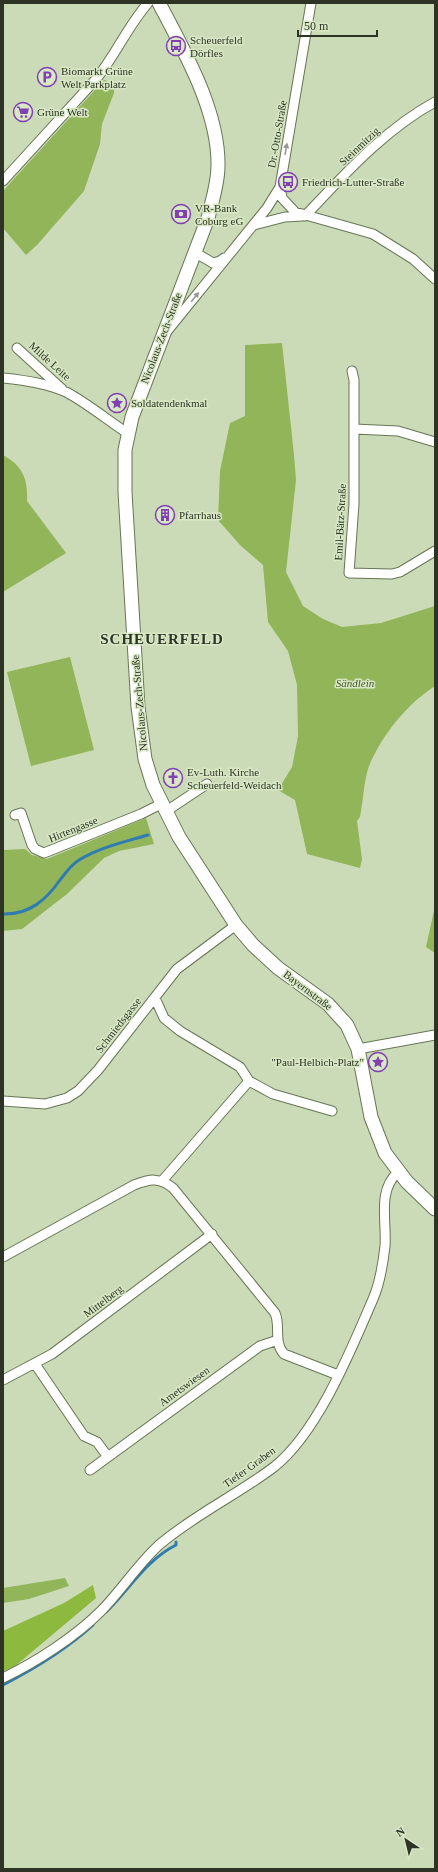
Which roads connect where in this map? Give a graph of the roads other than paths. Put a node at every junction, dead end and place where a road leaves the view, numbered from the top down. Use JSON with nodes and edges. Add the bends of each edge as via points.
{"nodes":[{"id":1,"x":148,"y":3,"type":"edge"},
{"id":2,"x":159,"y":3,"type":"edge"},
{"id":3,"x":311,"y":3,"type":"edge"},
{"id":4,"x":435,"y":102,"type":"edge"},
{"id":5,"x":3,"y":180,"type":"edge"},
{"id":6,"x":280,"y":187,"type":"junction"},
{"id":7,"x":305,"y":216,"type":"junction"},
{"id":8,"x":252,"y":226,"type":"junction"},
{"id":9,"x":194,"y":252,"type":"junction"},
{"id":10,"x":229,"y":254,"type":"junction"},
{"id":11,"x":435,"y":279,"type":"edge"},
{"id":12,"x":162,"y":338,"type":"junction"},
{"id":13,"x":17,"y":348,"type":"dead end"},
{"id":14,"x":352,"y":370,"type":"dead end"},
{"id":15,"x":3,"y":378,"type":"edge"},
{"id":16,"x":66,"y":392,"type":"junction"},
{"id":17,"x":354,"y":429,"type":"junction"},
{"id":18,"x":127,"y":433,"type":"junction"},
{"id":19,"x":435,"y":442,"type":"edge"},
{"id":20,"x":435,"y":551,"type":"edge"},
{"id":21,"x":207,"y":784,"type":"dead end"},
{"id":22,"x":163,"y":808,"type":"junction"},
{"id":23,"x":15,"y":815,"type":"dead end"},
{"id":24,"x":236,"y":925,"type":"junction"},
{"id":25,"x":155,"y":998,"type":"junction"},
{"id":26,"x":435,"y":1035,"type":"edge"},
{"id":27,"x":358,"y":1049,"type":"junction"},
{"id":28,"x":249,"y":1082,"type":"junction"},
{"id":29,"x":3,"y":1101,"type":"edge"},
{"id":30,"x":332,"y":1111,"type":"dead end"},
{"id":31,"x":398,"y":1172,"type":"junction"},
{"id":32,"x":162,"y":1181,"type":"junction"},
{"id":33,"x":434,"y":1206,"type":"edge"},
{"id":34,"x":212,"y":1234,"type":"junction"},
{"id":35,"x":3,"y":1257,"type":"edge"},
{"id":36,"x":278,"y":1340,"type":"junction"},
{"id":37,"x":35,"y":1364,"type":"junction"},
{"id":38,"x":338,"y":1375,"type":"junction"},
{"id":39,"x":3,"y":1380,"type":"edge"},
{"id":40,"x":108,"y":1457,"type":"junction"},
{"id":41,"x":90,"y":1470,"type":"dead end"},
{"id":42,"x":3,"y":1678,"type":"edge"}],
"edges":[{"from":1,"to":5,"type":"street","via":[[97,78]]},
{"from":2,"to":9,"type":"street","name":"Nicolaus-Zech-Straße","via":[[200,88],[211,117],[217,146],[216,187],[208,218]]},
{"from":6,"to":3,"type":"street","name":"Dr.-Otto-Straße","one_way":true},
{"from":4,"to":7,"type":"street","name":"Steinmitzig","via":[[414,114],[379,143]]},
{"from":6,"to":7,"type":"street","via":[[282,198],[291,209]]},
{"from":6,"to":8,"type":"street","name":"Dr.-Otto-Straße","via":[[268,208]]},
{"from":7,"to":8,"type":"street","via":[[285,217]]},
{"from":7,"to":11,"type":"street","via":[[373,234],[413,259]]},
{"from":8,"to":10,"type":"street","name":"Dr.-Otto-Straße"},
{"from":9,"to":10,"type":"street","name":"Dr.-Otto-Straße","via":[[214,263]]},
{"from":9,"to":12,"type":"street","name":"Nicolaus-Zech-Straße"},
{"from":12,"to":10,"type":"street","name":"Dr.-Otto-Straße","one_way":true},
{"from":12,"to":18,"type":"street","name":"Nicolaus-Zech-Straße"},
{"from":13,"to":16,"type":"street","name":"Milde Leite"},
{"from":14,"to":17,"type":"street","name":"Emil-Bätz-Straße"},
{"from":15,"to":16,"type":"street","via":[[46,385]]},
{"from":16,"to":18,"type":"street"},
{"from":17,"to":19,"type":"street","via":[[398,431]]},
{"from":17,"to":20,"type":"street","name":"Emil-Bätz-Straße","via":[[354,504],[349,572],[392,574],[400,572]]},
{"from":18,"to":22,"type":"street","name":"Nicolaus-Zech-Straße","via":[[124,450],[125,492],[138,707],[144,758]]},
{"from":21,"to":22,"type":"street"},
{"from":22,"to":23,"type":"street","name":"Hirtengasse","via":[[141,814],[44,853],[32,845],[21,813]]},
{"from":22,"to":24,"type":"street","name":"Bayernstraße"},
{"from":24,"to":25,"type":"street","name":"Schmiedsgasse","via":[[184,962]]},
{"from":24,"to":27,"type":"street","name":"Bayernstraße","via":[[273,963],[340,1015]]},
{"from":25,"to":28,"type":"street","via":[[164,1018],[180,1031],[240,1067]]},
{"from":25,"to":29,"type":"street","name":"Schmiedsgasse","via":[[98,1070],[68,1098],[45,1104]]},
{"from":26,"to":27,"type":"street"},
{"from":27,"to":31,"type":"street","name":"Bayernstraße","via":[[371,1117],[385,1153]]},
{"from":28,"to":30,"type":"street","via":[[273,1094]]},
{"from":28,"to":32,"type":"street"},
{"from":31,"to":33,"type":"street","name":"Bayernstraße"},
{"from":31,"to":38,"type":"street","name":"Tiefer Graben","via":[[391,1179],[385,1197],[385,1248],[376,1292]]},
{"from":32,"to":34,"type":"street","via":[[173,1188]]},
{"from":32,"to":35,"type":"street","via":[[149,1179],[134,1185]]},
{"from":34,"to":36,"type":"street","via":[[275,1312],[278,1320]]},
{"from":34,"to":37,"type":"street","name":"Mittelberg","via":[[70,1341]]},
{"from":36,"to":38,"type":"street","via":[[279,1348],[284,1354]]},
{"from":36,"to":40,"type":"street","name":"Ametswiesen","via":[[260,1346]]},
{"from":37,"to":39,"type":"street","name":"Mittelberg"},
{"from":37,"to":40,"type":"street","via":[[84,1436],[97,1442]]},
{"from":38,"to":42,"type":"street","name":"Tiefer Graben","via":[[313,1421],[295,1447],[274,1467],[158,1547],[87,1624]]},
{"from":40,"to":41,"type":"street","name":"Ametswiesen"}]}
